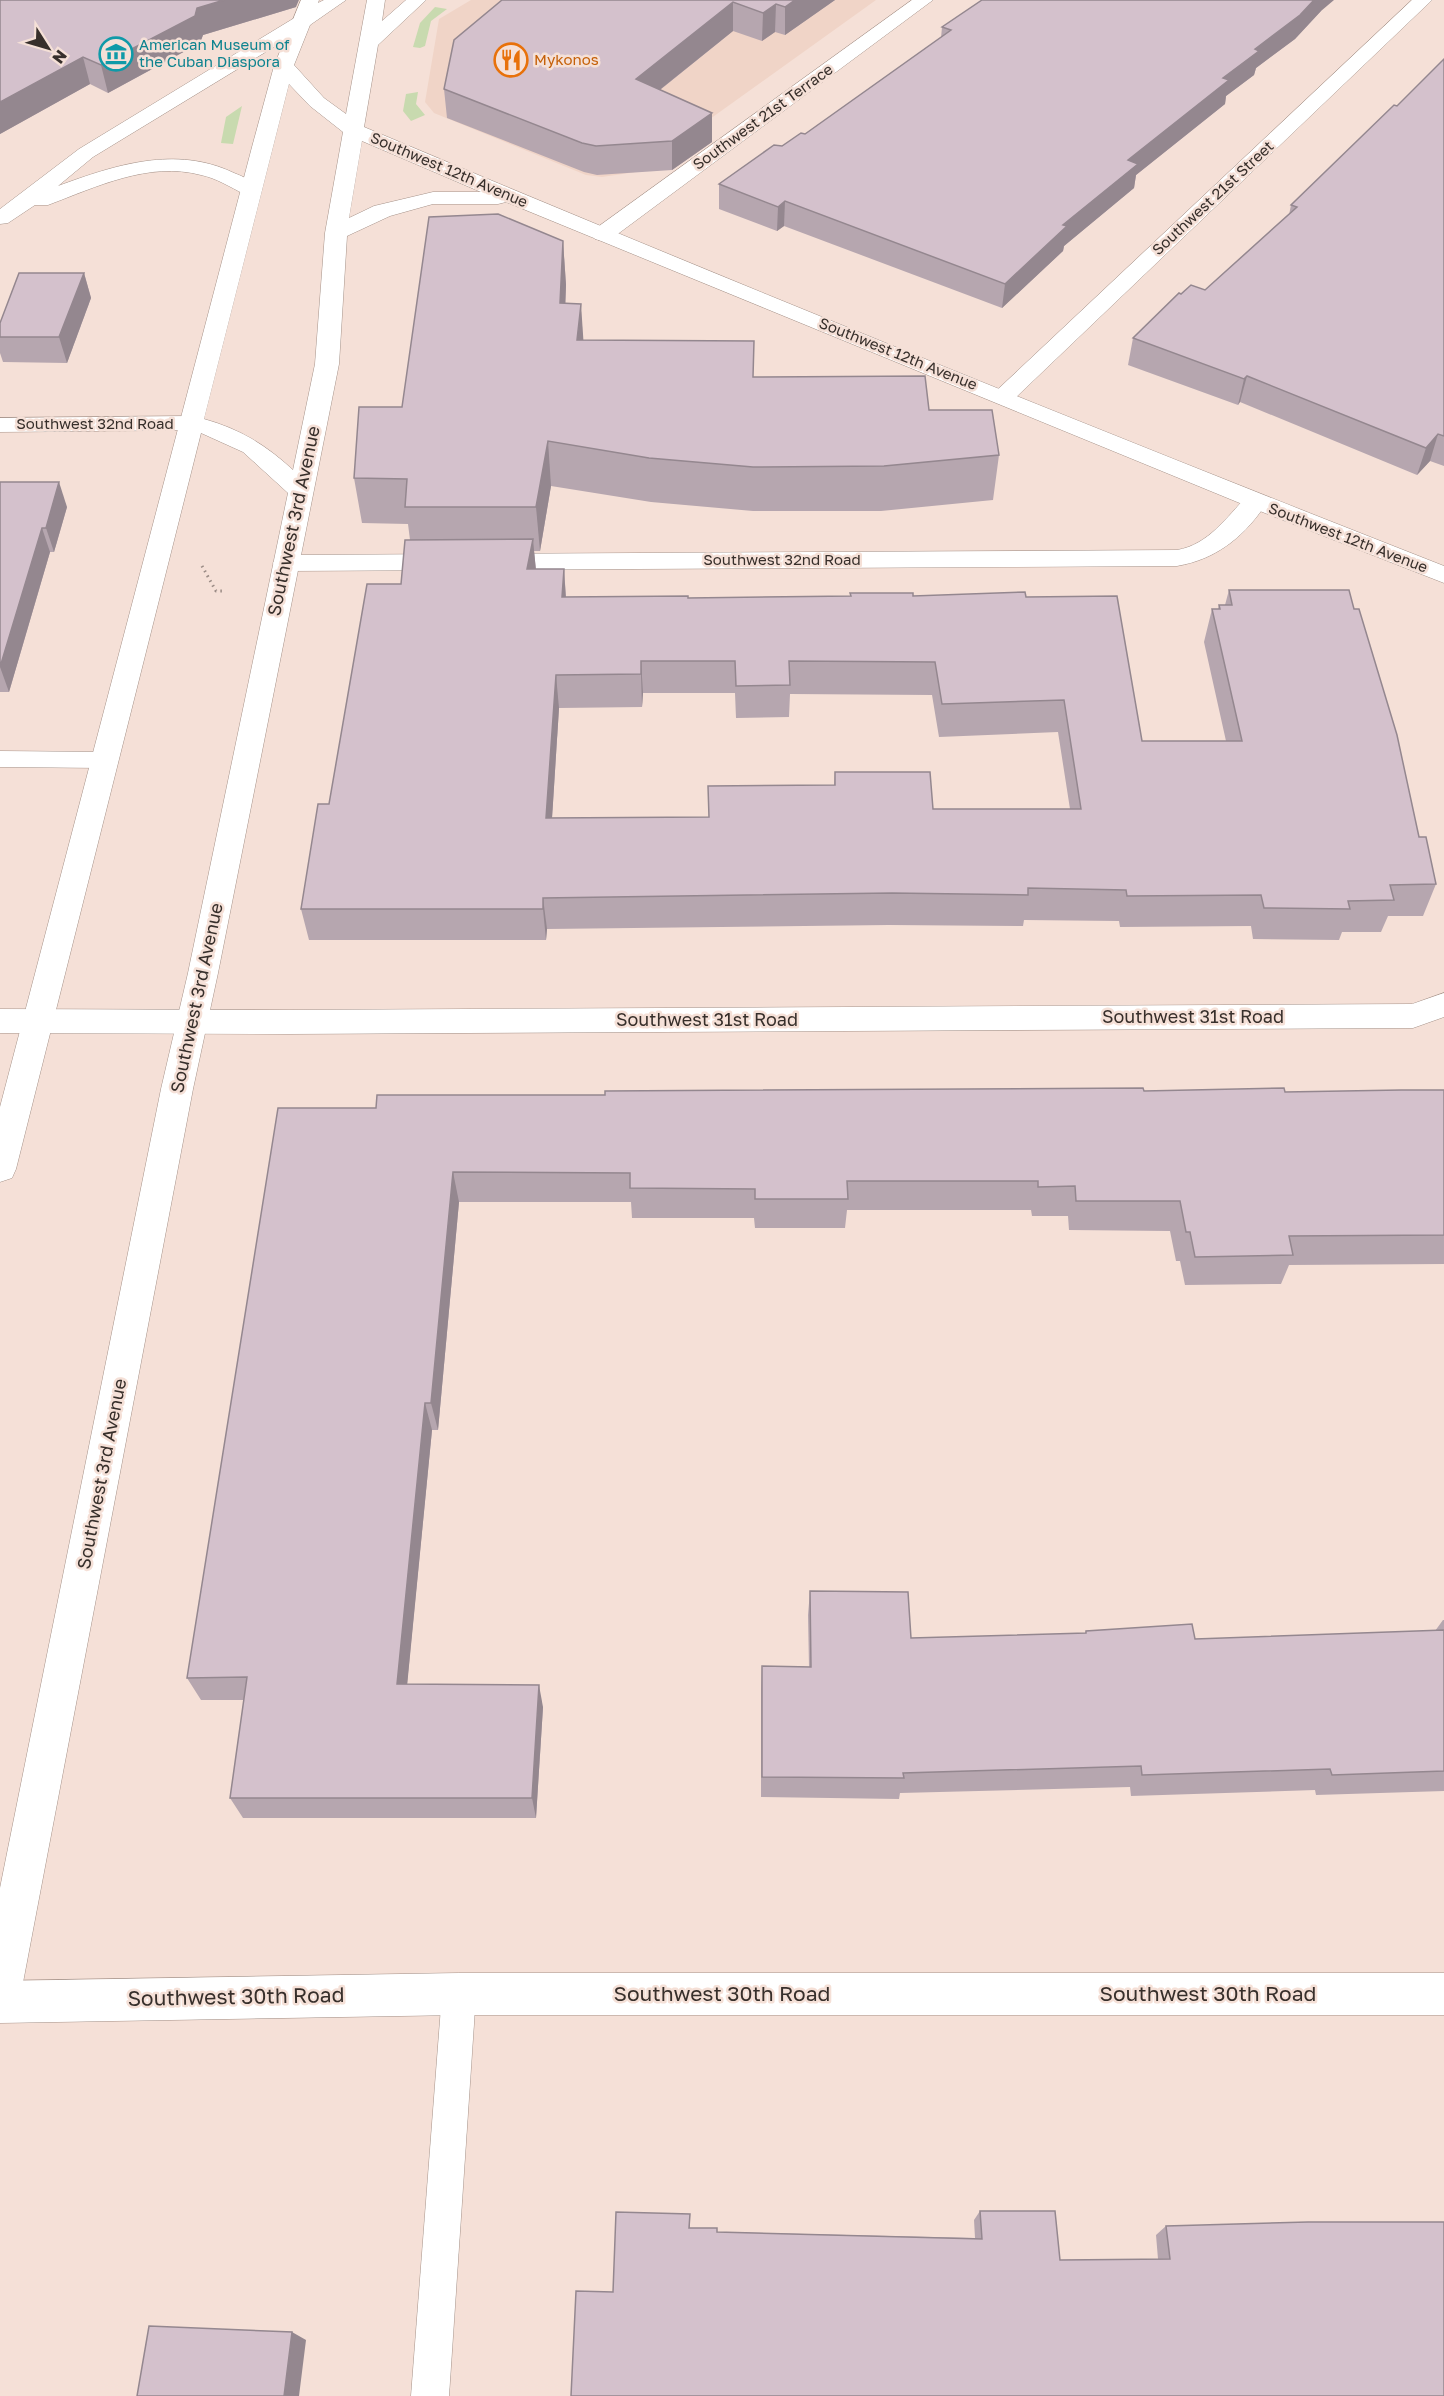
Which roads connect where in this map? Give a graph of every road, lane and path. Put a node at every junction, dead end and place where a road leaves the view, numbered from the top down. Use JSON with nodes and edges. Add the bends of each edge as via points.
{"nodes":[{"id":1,"x":310,"y":0,"type":"edge"},
{"id":2,"x":336,"y":0,"type":"edge"},
{"id":3,"x":376,"y":0,"type":"edge"},
{"id":4,"x":417,"y":0,"type":"edge"},
{"id":5,"x":924,"y":0,"type":"edge"},
{"id":6,"x":1423,"y":0,"type":"edge"},
{"id":7,"x":303,"y":21,"type":"junction"},
{"id":8,"x":370,"y":42,"type":"junction"},
{"id":9,"x":285,"y":66,"type":"junction"},
{"id":10,"x":354,"y":130,"type":"junction"},
{"id":11,"x":251,"y":190,"type":"junction"},
{"id":12,"x":514,"y":198,"type":"junction"},
{"id":13,"x":19,"y":207,"type":"junction"},
{"id":14,"x":0,"y":218,"type":"edge"},
{"id":15,"x":336,"y":233,"type":"junction"},
{"id":16,"x":603,"y":234,"type":"junction"},
{"id":17,"x":1003,"y":397,"type":"junction"},
{"id":18,"x":191,"y":423,"type":"junction"},
{"id":19,"x":0,"y":424,"type":"edge"},
{"id":20,"x":300,"y":490,"type":"junction"},
{"id":21,"x":1256,"y":501,"type":"junction"},
{"id":22,"x":200,"y":561,"type":"dead end"},
{"id":23,"x":286,"y":563,"type":"junction"},
{"id":24,"x":1444,"y":575,"type":"edge"},
{"id":25,"x":222,"y":591,"type":"dead end"},
{"id":26,"x":0,"y":759,"type":"edge"},
{"id":27,"x":104,"y":759,"type":"junction"},
{"id":28,"x":1444,"y":1005,"type":"edge"},
{"id":29,"x":1413,"y":1016,"type":"junction"},
{"id":30,"x":0,"y":1021,"type":"edge"},
{"id":31,"x":37,"y":1021,"type":"junction"},
{"id":32,"x":193,"y":1022,"type":"junction"},
{"id":33,"x":1444,"y":1028,"type":"edge"},
{"id":34,"x":0,"y":1169,"type":"edge"},
{"id":35,"x":0,"y":1993,"type":"edge"},
{"id":36,"x":459,"y":1994,"type":"junction"},
{"id":37,"x":1444,"y":1994,"type":"edge"},
{"id":38,"x":0,"y":2002,"type":"edge"},
{"id":39,"x":430,"y":2396,"type":"edge"}],
"edges":[{"from":1,"to":7,"type":"main road"},
{"from":2,"to":7,"type":"main road"},
{"from":3,"to":8,"type":"main road","name":"Southwest 3rd Avenue"},
{"from":4,"to":8,"type":"main road"},
{"from":5,"to":16,"type":"main road","name":"Southwest 21st Terrace"},
{"from":6,"to":17,"type":"main road","name":"Southwest 21st Street"},
{"from":7,"to":9,"type":"main road"},
{"from":7,"to":13,"type":"main road","via":[[86,153]]},
{"from":8,"to":10,"type":"main road","name":"Southwest 3rd Avenue"},
{"from":9,"to":10,"type":"main road","name":"Southwest 12th Avenue","via":[[317,102]]},
{"from":9,"to":11,"type":"main road"},
{"from":10,"to":12,"type":"main road","name":"Southwest 12th Avenue"},
{"from":10,"to":15,"type":"main road","name":"Southwest 3rd Avenue"},
{"from":11,"to":13,"type":"main road","via":[[203,168],[159,164],[113,174]]},
{"from":11,"to":18,"type":"main road"},
{"from":12,"to":15,"type":"main road","via":[[433,198],[382,211]]},
{"from":12,"to":16,"type":"main road","name":"Southwest 12th Avenue"},
{"from":13,"to":14,"type":"main road"},
{"from":15,"to":20,"type":"main road","name":"Southwest 3rd Avenue","via":[[327,364]]},
{"from":16,"to":17,"type":"main road","name":"Southwest 12th Avenue"},
{"from":17,"to":21,"type":"main road","name":"Southwest 12th Avenue"},
{"from":18,"to":19,"type":"main road","name":"Southwest 32nd Road"},
{"from":18,"to":20,"type":"main road","name":"Southwest 32nd Road","via":[[225,432],[258,449]]},
{"from":18,"to":27,"type":"main road"},
{"from":20,"to":23,"type":"main road","name":"Southwest 3rd Avenue"},
{"from":21,"to":23,"type":"main road","name":"Southwest 32nd Road","via":[[1212,548],[1195,556],[1177,558]]},
{"from":21,"to":24,"type":"main road","name":"Southwest 12th Avenue"},
{"from":22,"to":25,"type":"path","via":[[216,591]]},
{"from":23,"to":32,"type":"main road","name":"Southwest 3rd Avenue"},
{"from":26,"to":27,"type":"lane"},
{"from":27,"to":31,"type":"main road"},
{"from":28,"to":29,"type":"main road","name":"Southwest 31st Road"},
{"from":29,"to":32,"type":"main road","name":"Southwest 31st Road"},
{"from":29,"to":33,"type":"main road","name":"Southwest 31st Road"},
{"from":30,"to":31,"type":"main road","name":"Southwest 31st Road"},
{"from":31,"to":32,"type":"main road","name":"Southwest 31st Road"},
{"from":31,"to":34,"type":"main road"},
{"from":32,"to":35,"type":"main road","name":"Southwest 3rd Avenue"},
{"from":36,"to":37,"type":"main road","name":"Southwest 30th Road"},
{"from":36,"to":38,"type":"main road","name":"Southwest 30th Road"},
{"from":36,"to":39,"type":"lane"}]}
